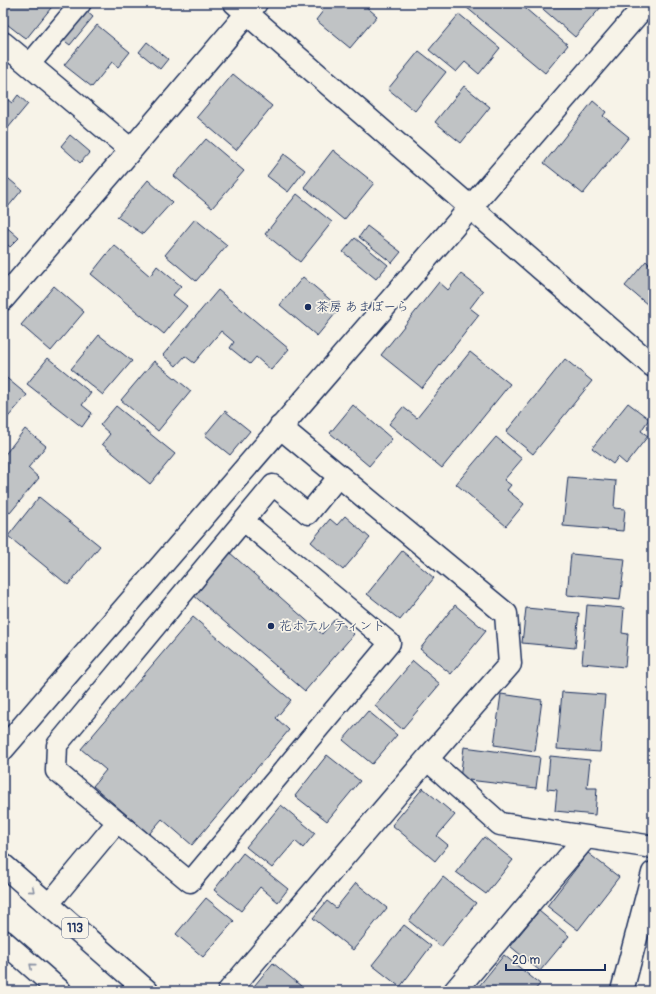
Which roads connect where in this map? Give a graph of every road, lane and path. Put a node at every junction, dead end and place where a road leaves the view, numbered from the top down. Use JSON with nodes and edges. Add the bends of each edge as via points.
{"nodes":[{"id":1,"x":80,"y":3,"type":"edge"},
{"id":2,"x":647,"y":3,"type":"edge"},
{"id":3,"x":246,"y":7,"type":"edge"},
{"id":4,"x":3,"y":43,"type":"edge"},
{"id":5,"x":29,"y":65,"type":"junction"},
{"id":6,"x":131,"y":150,"type":"junction"},
{"id":7,"x":470,"y":208,"type":"junction"},
{"id":8,"x":3,"y":300,"type":"edge"},
{"id":9,"x":653,"y":366,"type":"edge"},
{"id":10,"x":280,"y":427,"type":"junction"},
{"id":11,"x":340,"y":476,"type":"junction"},
{"id":12,"x":244,"y":521,"type":"junction"},
{"id":13,"x":3,"y":749,"type":"edge"},
{"id":14,"x":427,"y":759,"type":"junction"},
{"id":15,"x":117,"y":822,"type":"junction"},
{"id":16,"x":586,"y":836,"type":"junction"},
{"id":17,"x":653,"y":847,"type":"edge"},
{"id":18,"x":3,"y":865,"type":"edge"},
{"id":19,"x":653,"y":872,"type":"edge"},
{"id":20,"x":48,"y":905,"type":"junction"},
{"id":21,"x":3,"y":941,"type":"edge"},
{"id":22,"x":60,"y":991,"type":"edge"},
{"id":23,"x":147,"y":991,"type":"edge"},
{"id":24,"x":229,"y":991,"type":"edge"},
{"id":25,"x":455,"y":991,"type":"edge"},
{"id":26,"x":622,"y":991,"type":"edge"}],
"edges":[{"from":1,"to":5,"type":"lane"},
{"from":2,"to":7,"type":"street"},
{"from":3,"to":6,"type":"street"},
{"from":3,"to":7,"type":"street"},
{"from":4,"to":5,"type":"street"},
{"from":5,"to":6,"type":"street"},
{"from":6,"to":8,"type":"street"},
{"from":7,"to":9,"type":"street"},
{"from":7,"to":10,"type":"street"},
{"from":10,"to":11,"type":"street"},
{"from":10,"to":13,"type":"street"},
{"from":11,"to":12,"type":"lane","via":[[308,514],[273,485]]},
{"from":11,"to":14,"type":"street","via":[[506,614],[510,664]]},
{"from":12,"to":15,"type":"lane","via":[[57,745],[56,771]]},
{"from":12,"to":15,"type":"lane","via":[[390,643],[190,882]]},
{"from":14,"to":16,"type":"street","via":[[500,824]]},
{"from":14,"to":24,"type":"street"},
{"from":15,"to":20,"type":"lane"},
{"from":16,"to":17,"type":"street"},
{"from":16,"to":25,"type":"street"},
{"from":18,"to":20,"type":"street","number":"113","one_way":true},
{"from":19,"to":26,"type":"street"},
{"from":20,"to":23,"type":"street","number":"113"},
{"from":22,"to":21,"type":"street","one_way":true}]}
